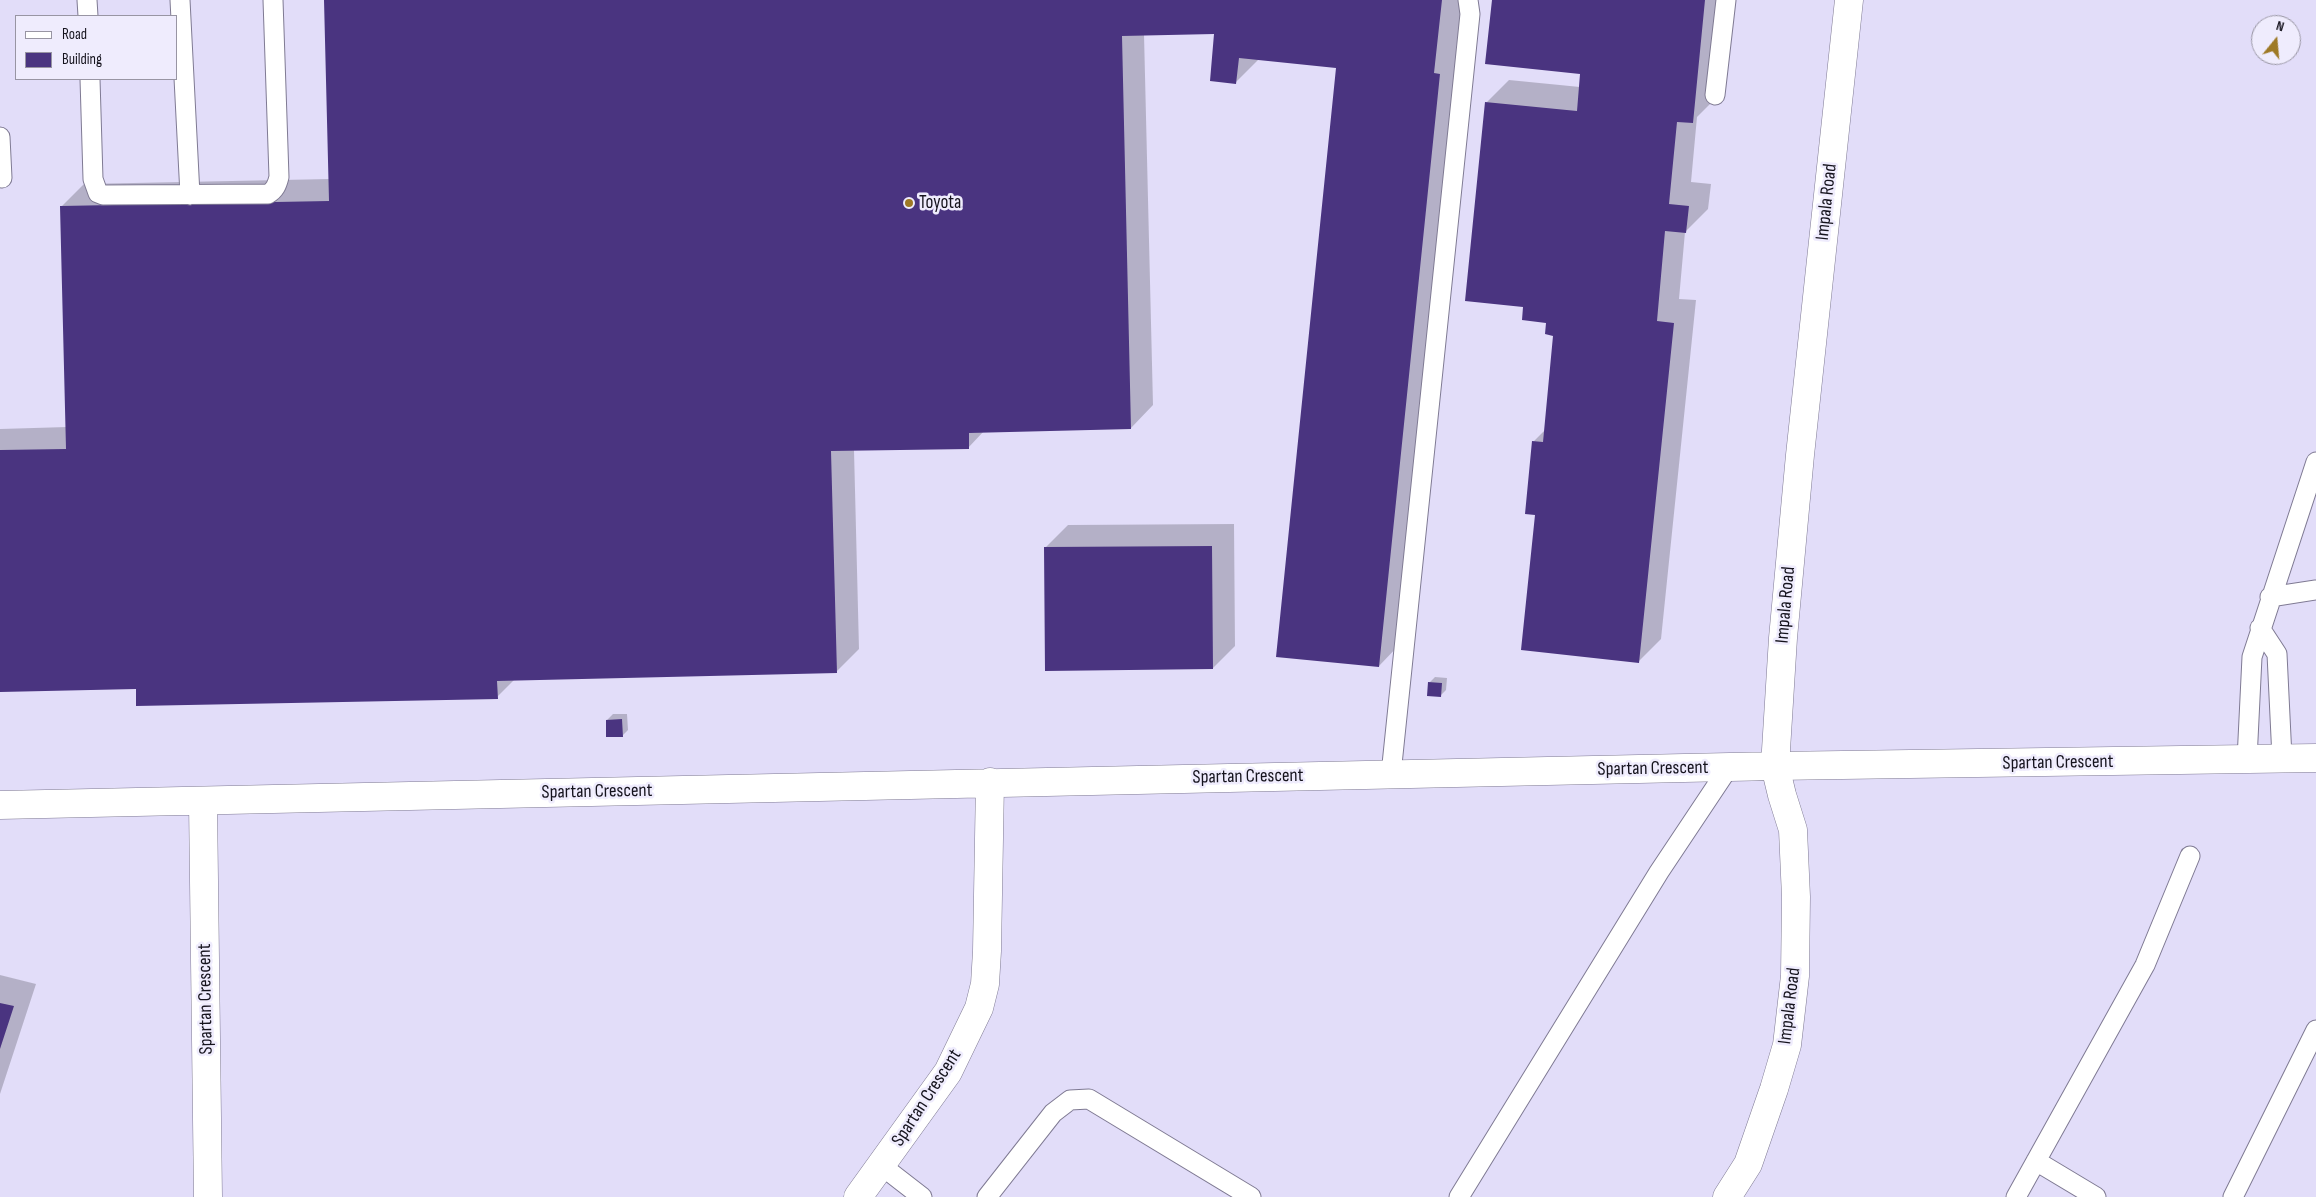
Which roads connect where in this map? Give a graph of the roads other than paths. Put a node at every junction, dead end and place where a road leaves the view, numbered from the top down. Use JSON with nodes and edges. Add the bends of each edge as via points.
{"nodes":[{"id":1,"x":88,"y":0,"type":"edge"},
{"id":2,"x":180,"y":0,"type":"edge"},
{"id":3,"x":273,"y":0,"type":"edge"},
{"id":4,"x":1468,"y":0,"type":"edge"},
{"id":5,"x":1726,"y":0,"type":"edge"},
{"id":6,"x":1849,"y":0,"type":"edge"},
{"id":7,"x":88,"y":15,"type":"edge"},
{"id":8,"x":90,"y":80,"type":"edge"},
{"id":9,"x":1715,"y":95,"type":"dead end"},
{"id":10,"x":0,"y":138,"type":"edge"},
{"id":11,"x":2,"y":178,"type":"dead end"},
{"id":12,"x":190,"y":195,"type":"junction"},
{"id":13,"x":2316,"y":462,"type":"edge"},
{"id":14,"x":2312,"y":480,"type":"edge"},
{"id":15,"x":2316,"y":590,"type":"edge"},
{"id":16,"x":2270,"y":597,"type":"junction"},
{"id":17,"x":2260,"y":628,"type":"junction"},
{"id":18,"x":2282,"y":758,"type":"junction"},
{"id":19,"x":2316,"y":758,"type":"edge"},
{"id":20,"x":2247,"y":760,"type":"junction"},
{"id":21,"x":1775,"y":766,"type":"junction"},
{"id":22,"x":1730,"y":767,"type":"junction"},
{"id":23,"x":1392,"y":774,"type":"junction"},
{"id":24,"x":990,"y":782,"type":"junction"},
{"id":25,"x":204,"y":802,"type":"junction"},
{"id":26,"x":0,"y":805,"type":"edge"},
{"id":27,"x":2190,"y":856,"type":"dead end"},
{"id":28,"x":2316,"y":1030,"type":"edge"},
{"id":29,"x":2036,"y":1161,"type":"junction"},
{"id":30,"x":882,"y":1166,"type":"junction"},
{"id":31,"x":208,"y":1197,"type":"edge"},
{"id":32,"x":858,"y":1197,"type":"edge"},
{"id":33,"x":922,"y":1197,"type":"edge"},
{"id":34,"x":988,"y":1197,"type":"edge"},
{"id":35,"x":1251,"y":1197,"type":"edge"},
{"id":36,"x":1459,"y":1197,"type":"edge"},
{"id":37,"x":1727,"y":1197,"type":"edge"},
{"id":38,"x":2016,"y":1197,"type":"edge"},
{"id":39,"x":2096,"y":1197,"type":"edge"},
{"id":40,"x":2233,"y":1197,"type":"edge"}],
"edges":[{"from":1,"to":7,"type":"lane"},
{"from":2,"to":12,"type":"lane"},
{"from":3,"to":12,"type":"lane","via":[[278,184],[268,194]]},
{"from":4,"to":23,"type":"lane","via":[[1470,14]]},
{"from":5,"to":9,"type":"lane"},
{"from":6,"to":21,"type":"street","name":"Impala Road","via":[[1800,455]]},
{"from":8,"to":12,"type":"lane","via":[[93,179],[98,193]]},
{"from":10,"to":11,"type":"lane"},
{"from":13,"to":14,"type":"lane"},
{"from":14,"to":16,"type":"lane"},
{"from":15,"to":16,"type":"lane"},
{"from":16,"to":17,"type":"lane"},
{"from":17,"to":18,"type":"lane","via":[[2277,654]]},
{"from":17,"to":20,"type":"lane","via":[[2252,657]]},
{"from":18,"to":19,"type":"street","name":"Spartan Crescent"},
{"from":18,"to":20,"type":"street","name":"Spartan Crescent"},
{"from":20,"to":21,"type":"street","name":"Spartan Crescent"},
{"from":21,"to":22,"type":"street","name":"Spartan Crescent"},
{"from":21,"to":37,"type":"street","name":"Impala Road","via":[[1793,830],[1795,976],[1787,1045],[1774,1089],[1748,1164]]},
{"from":22,"to":23,"type":"street","name":"Spartan Crescent"},
{"from":22,"to":36,"type":"lane","via":[[1659,872]]},
{"from":23,"to":24,"type":"street","name":"Spartan Crescent"},
{"from":24,"to":25,"type":"street","name":"Spartan Crescent"},
{"from":24,"to":30,"type":"street","name":"Spartan Crescent","via":[[985,984],[978,1008],[948,1072]]},
{"from":25,"to":26,"type":"street","name":"Spartan Crescent"},
{"from":25,"to":31,"type":"street","name":"Spartan Crescent"},
{"from":27,"to":29,"type":"lane","via":[[2144,965]]},
{"from":28,"to":40,"type":"lane"},
{"from":29,"to":38,"type":"lane"},
{"from":29,"to":39,"type":"lane"},
{"from":30,"to":32,"type":"street","name":"Spartan Crescent"},
{"from":30,"to":33,"type":"lane"},
{"from":34,"to":35,"type":"lane","via":[[1053,1113],[1070,1100],[1090,1098]]}]}
